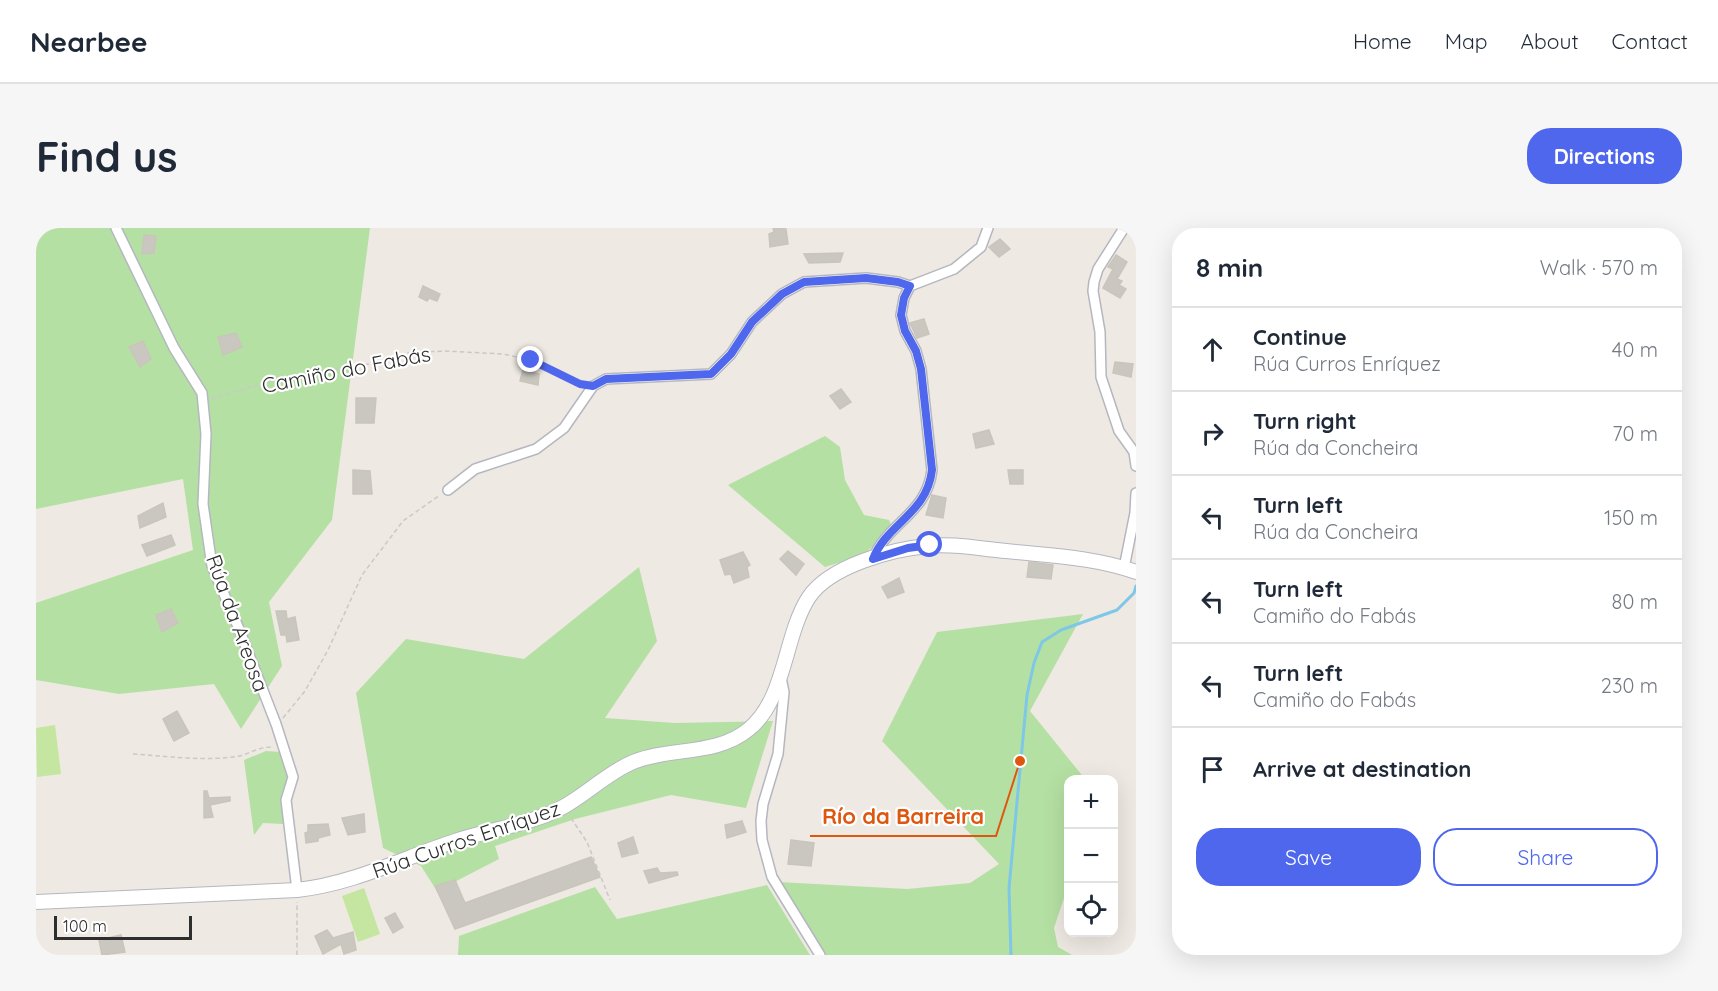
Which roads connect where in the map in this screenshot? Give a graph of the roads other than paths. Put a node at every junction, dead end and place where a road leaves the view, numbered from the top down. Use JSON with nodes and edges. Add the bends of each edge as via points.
{"nodes":[{"id":1,"x":116,"y":228,"type":"edge"},
{"id":2,"x":988,"y":228,"type":"edge"},
{"id":3,"x":1124,"y":228,"type":"edge"},
{"id":4,"x":910,"y":286,"type":"junction"},
{"id":5,"x":1136,"y":466,"type":"edge"},
{"id":6,"x":448,"y":490,"type":"road end"},
{"id":7,"x":1136,"y":493,"type":"edge"},
{"id":8,"x":873,"y":559,"type":"junction"},
{"id":9,"x":1130,"y":570,"type":"edge"},
{"id":10,"x":780,"y":676,"type":"junction"},
{"id":11,"x":297,"y":890,"type":"junction"},
{"id":12,"x":36,"y":902,"type":"edge"},
{"id":13,"x":819,"y":955,"type":"edge"}],
"edges":[{"from":1,"to":11,"type":"street","name":"Rúa da Areosa","via":[[174,348],[202,393],[206,434],[203,504],[212,566],[293,777],[286,800]]},
{"from":2,"to":4,"type":"street","via":[[981,247],[954,269]]},
{"from":3,"to":5,"type":"street","via":[[1098,269],[1093,291],[1100,332],[1101,377],[1119,431],[1134,452]]},
{"from":4,"to":6,"type":"street","via":[[866,278],[804,282],[782,294],[752,322],[731,354],[711,374],[606,379],[593,386],[564,428],[536,449],[475,469]]},
{"from":4,"to":8,"type":"street","via":[[901,315],[921,369],[931,485],[920,503],[878,546]]},
{"from":7,"to":9,"type":"street"},
{"from":8,"to":9,"type":"street","name":"Rúa Curros Enríquez","via":[[908,548],[957,546],[1098,561]]},
{"from":8,"to":10,"type":"street","name":"Rúa Curros Enríquez","via":[[834,574],[811,595],[802,610]]},
{"from":10,"to":11,"type":"street","name":"Rúa Curros Enríquez","via":[[759,720],[737,738],[634,762],[542,817],[457,840],[350,880]]},
{"from":10,"to":13,"type":"street","via":[[784,692],[778,754],[763,804],[762,840],[772,876]]},
{"from":11,"to":12,"type":"street","name":"Rúa Curros Enríquez"}]}
